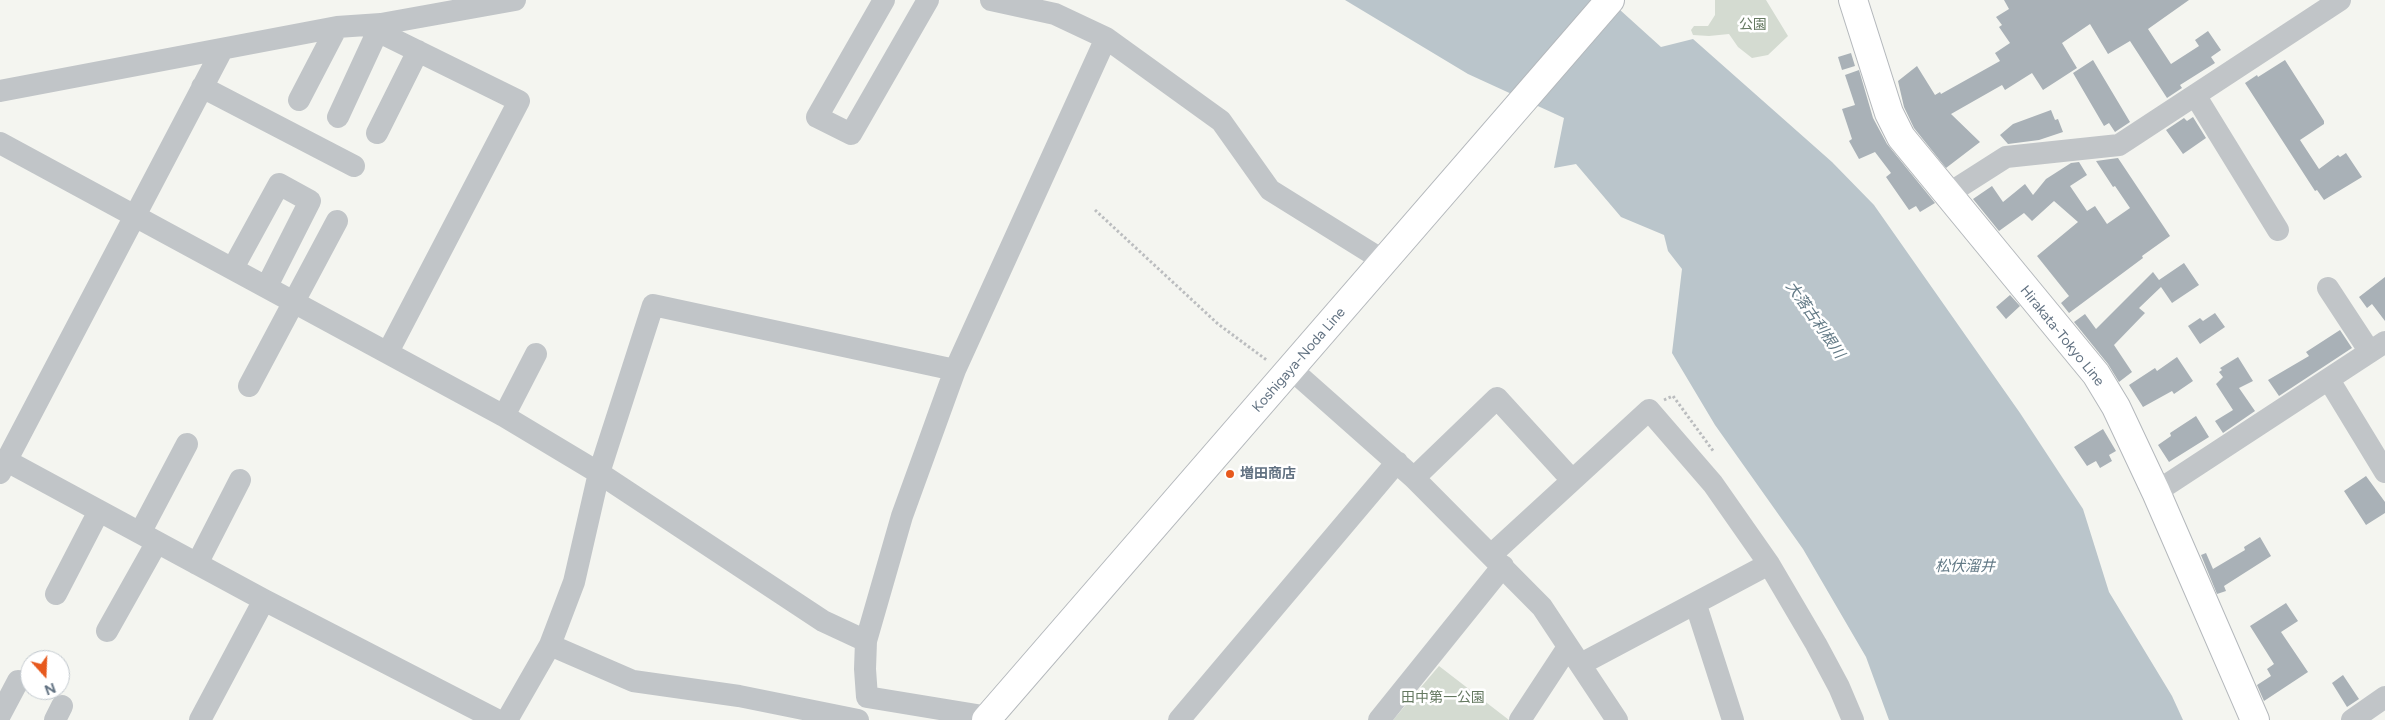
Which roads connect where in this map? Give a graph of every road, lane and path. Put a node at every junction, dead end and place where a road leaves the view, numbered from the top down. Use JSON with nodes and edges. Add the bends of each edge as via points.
{"nodes":[{"id":1,"x":515,"y":0,"type":"edge"},
{"id":2,"x":884,"y":0,"type":"edge"},
{"id":3,"x":928,"y":0,"type":"edge"},
{"id":4,"x":991,"y":0,"type":"edge"},
{"id":5,"x":1610,"y":0,"type":"edge"},
{"id":6,"x":1853,"y":0,"type":"edge"},
{"id":7,"x":2340,"y":0,"type":"edge"},
{"id":8,"x":381,"y":24,"type":"junction"},
{"id":9,"x":337,"y":27,"type":"junction"},
{"id":10,"x":1106,"y":38,"type":"junction"},
{"id":11,"x":222,"y":50,"type":"junction"},
{"id":12,"x":418,"y":51,"type":"junction"},
{"id":13,"x":202,"y":87,"type":"junction"},
{"id":14,"x":0,"y":91,"type":"edge"},
{"id":15,"x":2195,"y":95,"type":"junction"},
{"id":16,"x":299,"y":100,"type":"dead end"},
{"id":17,"x":338,"y":117,"type":"dead end"},
{"id":18,"x":377,"y":133,"type":"dead end"},
{"id":19,"x":0,"y":143,"type":"edge"},
{"id":20,"x":354,"y":166,"type":"dead end"},
{"id":21,"x":1948,"y":194,"type":"junction"},
{"id":22,"x":1095,"y":210,"type":"dead end"},
{"id":23,"x":135,"y":215,"type":"junction"},
{"id":24,"x":336,"y":221,"type":"dead end"},
{"id":25,"x":2278,"y":230,"type":"dead end"},
{"id":26,"x":1384,"y":261,"type":"junction"},
{"id":27,"x":233,"y":268,"type":"junction"},
{"id":28,"x":266,"y":286,"type":"junction"},
{"id":29,"x":2328,"y":288,"type":"dead end"},
{"id":30,"x":295,"y":302,"type":"junction"},
{"id":31,"x":2377,"y":347,"type":"edge"},
{"id":32,"x":388,"y":352,"type":"junction"},
{"id":33,"x":536,"y":354,"type":"dead end"},
{"id":34,"x":955,"y":370,"type":"junction"},
{"id":35,"x":1289,"y":372,"type":"junction"},
{"id":36,"x":2329,"y":380,"type":"junction"},
{"id":37,"x":249,"y":386,"type":"dead end"},
{"id":38,"x":504,"y":416,"type":"junction"},
{"id":39,"x":187,"y":444,"type":"dead end"},
{"id":40,"x":1397,"y":462,"type":"junction"},
{"id":41,"x":4,"y":468,"type":"edge"},
{"id":42,"x":2385,"y":472,"type":"edge"},
{"id":43,"x":600,"y":473,"type":"junction"},
{"id":44,"x":1414,"y":478,"type":"junction"},
{"id":45,"x":240,"y":480,"type":"dead end"},
{"id":46,"x":1572,"y":480,"type":"junction"},
{"id":47,"x":2156,"y":492,"type":"junction"},
{"id":48,"x":100,"y":511,"type":"junction"},
{"id":49,"x":148,"y":538,"type":"junction"},
{"id":50,"x":1497,"y":561,"type":"junction"},
{"id":51,"x":197,"y":564,"type":"junction"},
{"id":52,"x":1769,"y":564,"type":"junction"},
{"id":53,"x":56,"y":594,"type":"dead end"},
{"id":54,"x":264,"y":600,"type":"junction"},
{"id":55,"x":1696,"y":604,"type":"junction"},
{"id":56,"x":107,"y":631,"type":"dead end"},
{"id":57,"x":866,"y":641,"type":"junction"},
{"id":58,"x":550,"y":645,"type":"junction"},
{"id":59,"x":1575,"y":656,"type":"junction"},
{"id":60,"x":18,"y":681,"type":"dead end"},
{"id":61,"x":867,"y":697,"type":"junction"},
{"id":62,"x":2385,"y":697,"type":"edge"},
{"id":63,"x":0,"y":715,"type":"edge"},
{"id":64,"x":1185,"y":718,"type":"edge"},
{"id":65,"x":988,"y":719,"type":"edge"},
{"id":66,"x":200,"y":720,"type":"edge"},
{"id":67,"x":497,"y":720,"type":"edge"},
{"id":68,"x":507,"y":720,"type":"edge"},
{"id":69,"x":858,"y":720,"type":"edge"},
{"id":70,"x":866,"y":720,"type":"edge"},
{"id":71,"x":1379,"y":720,"type":"edge"},
{"id":72,"x":1520,"y":720,"type":"edge"},
{"id":73,"x":1617,"y":720,"type":"edge"},
{"id":74,"x":1733,"y":720,"type":"edge"},
{"id":75,"x":1853,"y":720,"type":"edge"},
{"id":76,"x":2255,"y":720,"type":"edge"},
{"id":77,"x":2352,"y":720,"type":"edge"}],
"edges":[{"from":1,"to":8,"type":"street"},
{"from":2,"to":3,"type":"street","via":[[817,117],[851,134]]},
{"from":4,"to":10,"type":"street","via":[[1055,14]]},
{"from":5,"to":26,"type":"main road","name":"Koshigaya-Noda Line"},
{"from":6,"to":21,"type":"main road","name":"Hirakata-Tokyo Line","via":[[1895,126]]},
{"from":7,"to":15,"type":"street"},
{"from":8,"to":9,"type":"street"},
{"from":8,"to":12,"type":"street","via":[[385,35]]},
{"from":8,"to":17,"type":"street"},
{"from":9,"to":11,"type":"street"},
{"from":9,"to":16,"type":"street"},
{"from":10,"to":26,"type":"street","via":[[1221,121],[1270,190]]},
{"from":10,"to":34,"type":"street"},
{"from":11,"to":13,"type":"street"},
{"from":11,"to":14,"type":"street"},
{"from":12,"to":18,"type":"street"},
{"from":12,"to":32,"type":"street","via":[[519,101]]},
{"from":13,"to":20,"type":"street"},
{"from":13,"to":23,"type":"street"},
{"from":15,"to":21,"type":"street","via":[[2119,146],[2006,157]]},
{"from":15,"to":25,"type":"street"},
{"from":19,"to":23,"type":"street"},
{"from":21,"to":47,"type":"main road","name":"Hirakata-Tokyo Line","via":[[2096,374],[2129,433]]},
{"from":22,"to":35,"type":"path","via":[[1218,324]]},
{"from":23,"to":27,"type":"street"},
{"from":23,"to":41,"type":"street"},
{"from":24,"to":30,"type":"street"},
{"from":26,"to":35,"type":"main road","name":"Koshigaya-Noda Line"},
{"from":27,"to":28,"type":"street"},
{"from":27,"to":28,"type":"street","via":[[279,184],[310,201]]},
{"from":28,"to":30,"type":"street"},
{"from":29,"to":31,"type":"street"},
{"from":30,"to":32,"type":"street"},
{"from":30,"to":37,"type":"street"},
{"from":31,"to":36,"type":"street"},
{"from":32,"to":38,"type":"street"},
{"from":33,"to":38,"type":"street"},
{"from":34,"to":43,"type":"street","via":[[653,306]]},
{"from":34,"to":57,"type":"street","via":[[902,516]]},
{"from":35,"to":40,"type":"street"},
{"from":35,"to":65,"type":"main road","name":"Koshigaya-Noda Line"},
{"from":36,"to":42,"type":"street"},
{"from":36,"to":47,"type":"street"},
{"from":38,"to":43,"type":"street"},
{"from":39,"to":49,"type":"street"},
{"from":40,"to":44,"type":"street"},
{"from":40,"to":64,"type":"street"},
{"from":41,"to":48,"type":"street"},
{"from":43,"to":57,"type":"street","via":[[824,621]]},
{"from":43,"to":58,"type":"street","via":[[574,582]]},
{"from":44,"to":46,"type":"street","via":[[1498,398]]},
{"from":44,"to":50,"type":"street"},
{"from":45,"to":51,"type":"street"},
{"from":46,"to":50,"type":"street"},
{"from":46,"to":52,"type":"street","via":[[1649,410],[1713,484]]},
{"from":47,"to":76,"type":"main road","name":"Hirakata-Tokyo Line"},
{"from":48,"to":49,"type":"street"},
{"from":48,"to":53,"type":"street"},
{"from":49,"to":51,"type":"street"},
{"from":49,"to":56,"type":"street"},
{"from":50,"to":59,"type":"street","via":[[1542,608]]},
{"from":50,"to":71,"type":"street"},
{"from":51,"to":54,"type":"street"},
{"from":52,"to":55,"type":"street"},
{"from":52,"to":75,"type":"street","via":[[1816,644]]},
{"from":54,"to":66,"type":"street"},
{"from":54,"to":67,"type":"street"},
{"from":55,"to":59,"type":"street"},
{"from":55,"to":74,"type":"street"},
{"from":57,"to":61,"type":"street"},
{"from":58,"to":68,"type":"street"},
{"from":58,"to":69,"type":"street","via":[[633,681],[739,696]]},
{"from":59,"to":72,"type":"street"},
{"from":59,"to":73,"type":"street"},
{"from":60,"to":63,"type":"street"},
{"from":61,"to":65,"type":"street"},
{"from":61,"to":70,"type":"street"},
{"from":62,"to":77,"type":"street"}]}
